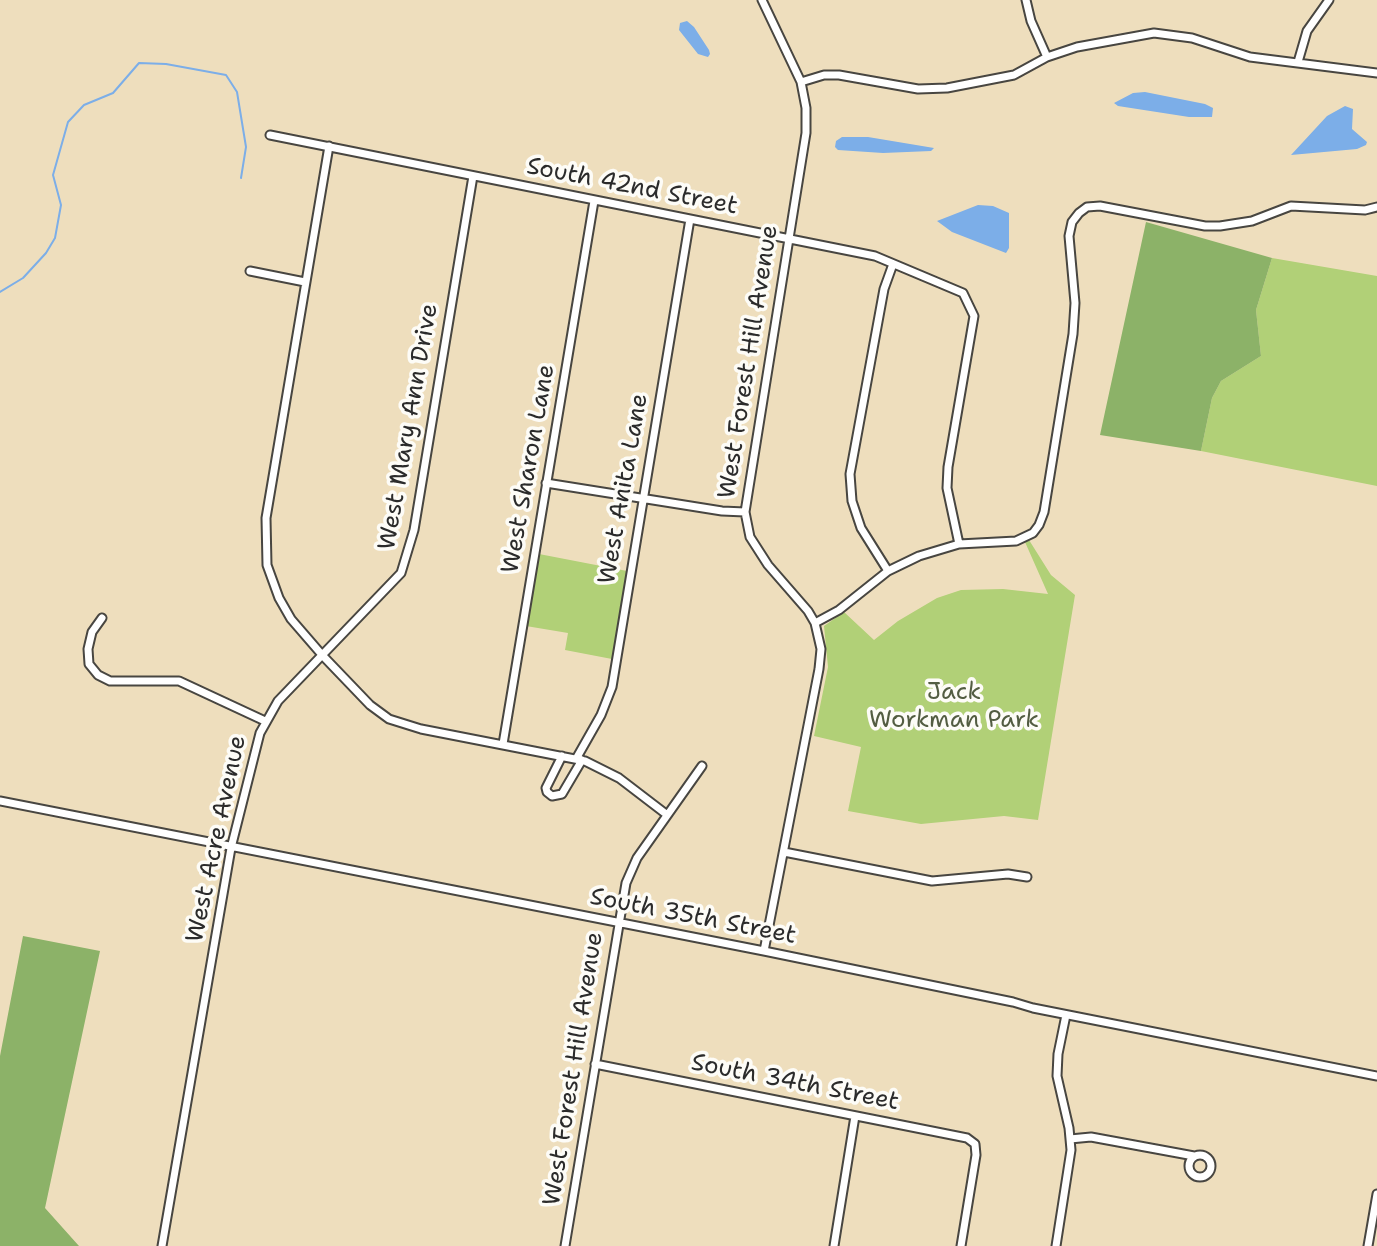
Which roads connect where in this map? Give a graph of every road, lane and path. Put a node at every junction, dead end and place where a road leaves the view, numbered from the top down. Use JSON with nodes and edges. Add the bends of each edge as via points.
{"nodes":[{"id":1,"x":762,"y":0,"type":"edge"},
{"id":2,"x":1026,"y":0,"type":"edge"},
{"id":3,"x":1329,"y":0,"type":"edge"},
{"id":4,"x":1047,"y":57,"type":"junction"},
{"id":5,"x":1298,"y":62,"type":"junction"},
{"id":6,"x":1377,"y":73,"type":"edge"},
{"id":7,"x":801,"y":82,"type":"junction"},
{"id":8,"x":270,"y":135,"type":"dead end"},
{"id":9,"x":329,"y":146,"type":"junction"},
{"id":10,"x":473,"y":176,"type":"junction"},
{"id":11,"x":594,"y":201,"type":"junction"},
{"id":12,"x":1377,"y":207,"type":"edge"},
{"id":13,"x":690,"y":219,"type":"junction"},
{"id":14,"x":789,"y":240,"type":"junction"},
{"id":15,"x":893,"y":264,"type":"junction"},
{"id":16,"x":250,"y":271,"type":"dead end"},
{"id":17,"x":305,"y":282,"type":"junction"},
{"id":18,"x":546,"y":483,"type":"junction"},
{"id":19,"x":643,"y":499,"type":"junction"},
{"id":20,"x":745,"y":512,"type":"junction"},
{"id":21,"x":959,"y":544,"type":"junction"},
{"id":22,"x":888,"y":571,"type":"junction"},
{"id":23,"x":102,"y":618,"type":"dead end"},
{"id":24,"x":815,"y":623,"type":"junction"},
{"id":25,"x":323,"y":656,"type":"junction"},
{"id":26,"x":265,"y":721,"type":"junction"},
{"id":27,"x":503,"y":744,"type":"junction"},
{"id":28,"x":562,"y":756,"type":"junction"},
{"id":29,"x":579,"y":760,"type":"junction"},
{"id":30,"x":702,"y":766,"type":"dead end"},
{"id":31,"x":0,"y":801,"type":"edge"},
{"id":32,"x":666,"y":814,"type":"junction"},
{"id":33,"x":231,"y":848,"type":"junction"},
{"id":34,"x":784,"y":852,"type":"junction"},
{"id":35,"x":1027,"y":877,"type":"dead end"},
{"id":36,"x":618,"y":923,"type":"junction"},
{"id":37,"x":764,"y":951,"type":"junction"},
{"id":38,"x":1066,"y":1015,"type":"junction"},
{"id":39,"x":595,"y":1064,"type":"junction"},
{"id":40,"x":1377,"y":1076,"type":"edge"},
{"id":41,"x":855,"y":1116,"type":"junction"},
{"id":42,"x":1070,"y":1139,"type":"junction"},
{"id":43,"x":1194,"y":1156,"type":"dead end"},
{"id":44,"x":1377,"y":1194,"type":"edge"},
{"id":45,"x":162,"y":1246,"type":"edge"},
{"id":46,"x":565,"y":1246,"type":"edge"},
{"id":47,"x":834,"y":1246,"type":"edge"},
{"id":48,"x":961,"y":1246,"type":"edge"},
{"id":49,"x":1056,"y":1246,"type":"edge"},
{"id":50,"x":1368,"y":1246,"type":"edge"}],
"edges":[{"from":1,"to":7,"type":"street","name":"West Forest Hill Avenue"},
{"from":2,"to":4,"type":"street"},
{"from":3,"to":5,"type":"street","via":[[1307,31]]},
{"from":4,"to":5,"type":"street","via":[[1154,33],[1192,38],[1250,57]]},
{"from":4,"to":7,"type":"street","via":[[1014,75],[947,88],[918,89],[839,75]]},
{"from":5,"to":6,"type":"street"},
{"from":7,"to":14,"type":"street","name":"West Forest Hill Avenue","via":[[806,133]]},
{"from":8,"to":9,"type":"street","name":"South 42nd Street"},
{"from":9,"to":10,"type":"street","name":"South 42nd Street"},
{"from":9,"to":17,"type":"street"},
{"from":10,"to":11,"type":"street","name":"South 42nd Street"},
{"from":10,"to":25,"type":"street","name":"West Mary Ann Drive","via":[[414,530],[401,573]]},
{"from":11,"to":13,"type":"street","name":"South 42nd Street"},
{"from":11,"to":18,"type":"street","name":"West Sharon Lane"},
{"from":12,"to":21,"type":"street","via":[[1291,206],[1220,226],[1100,206],[1079,213],[1069,236],[1073,334],[1044,512],[1025,538]]},
{"from":13,"to":14,"type":"street","name":"South 42nd Street"},
{"from":13,"to":19,"type":"street","name":"West Anita Lane"},
{"from":14,"to":15,"type":"street","name":"South 42nd Street"},
{"from":14,"to":20,"type":"street","name":"West Forest Hill Avenue"},
{"from":15,"to":21,"type":"street","name":"South 42nd Street","via":[[963,293],[974,316],[947,477]]},
{"from":15,"to":22,"type":"street","via":[[850,474],[861,528]]},
{"from":16,"to":17,"type":"street"},
{"from":17,"to":25,"type":"street","via":[[265,547],[284,610]]},
{"from":18,"to":19,"type":"street"},
{"from":18,"to":27,"type":"street","name":"West Sharon Lane"},
{"from":19,"to":20,"type":"street"},
{"from":19,"to":29,"type":"street","name":"West Anita Lane","via":[[609,697]]},
{"from":20,"to":24,"type":"street","name":"West Forest Hill Avenue","via":[[750,537]]},
{"from":21,"to":22,"type":"street"},
{"from":22,"to":24,"type":"street"},
{"from":23,"to":26,"type":"street","via":[[88,649],[89,664],[98,675],[110,681],[179,681]]},
{"from":24,"to":34,"type":"street","name":"West Forest Hill Avenue","via":[[819,669]]},
{"from":25,"to":26,"type":"street","name":"West Acre Avenue"},
{"from":25,"to":27,"type":"street","via":[[389,719]]},
{"from":26,"to":33,"type":"street","name":"West Acre Avenue"},
{"from":27,"to":28,"type":"street"},
{"from":28,"to":29,"type":"street"},
{"from":28,"to":29,"type":"street","name":"West Anita Lane","via":[[546,788],[552,796],[562,794]]},
{"from":29,"to":32,"type":"street","via":[[619,778]]},
{"from":30,"to":32,"type":"street","name":"West Forest Hill Avenue"},
{"from":31,"to":33,"type":"street","name":"South 35th Street"},
{"from":32,"to":36,"type":"street","name":"West Forest Hill Avenue","via":[[629,875]]},
{"from":33,"to":36,"type":"street","name":"South 35th Street"},
{"from":33,"to":45,"type":"street","name":"West Acre Avenue"},
{"from":34,"to":35,"type":"street","via":[[932,881]]},
{"from":34,"to":37,"type":"street","name":"West Forest Hill Avenue"},
{"from":36,"to":37,"type":"street","name":"South 35th Street"},
{"from":36,"to":39,"type":"street","name":"West Forest Hill Avenue"},
{"from":37,"to":38,"type":"street","name":"South 35th Street"},
{"from":38,"to":40,"type":"street","name":"South 35th Street"},
{"from":38,"to":42,"type":"street","via":[[1057,1076]]},
{"from":39,"to":41,"type":"street","name":"South 34th Street"},
{"from":39,"to":46,"type":"street","name":"West Forest Hill Avenue"},
{"from":41,"to":47,"type":"street"},
{"from":41,"to":48,"type":"street","name":"South 34th Street","via":[[967,1138],[975,1144]]},
{"from":42,"to":43,"type":"street","via":[[1091,1137]]},
{"from":42,"to":49,"type":"street"},
{"from":44,"to":50,"type":"street"}]}
